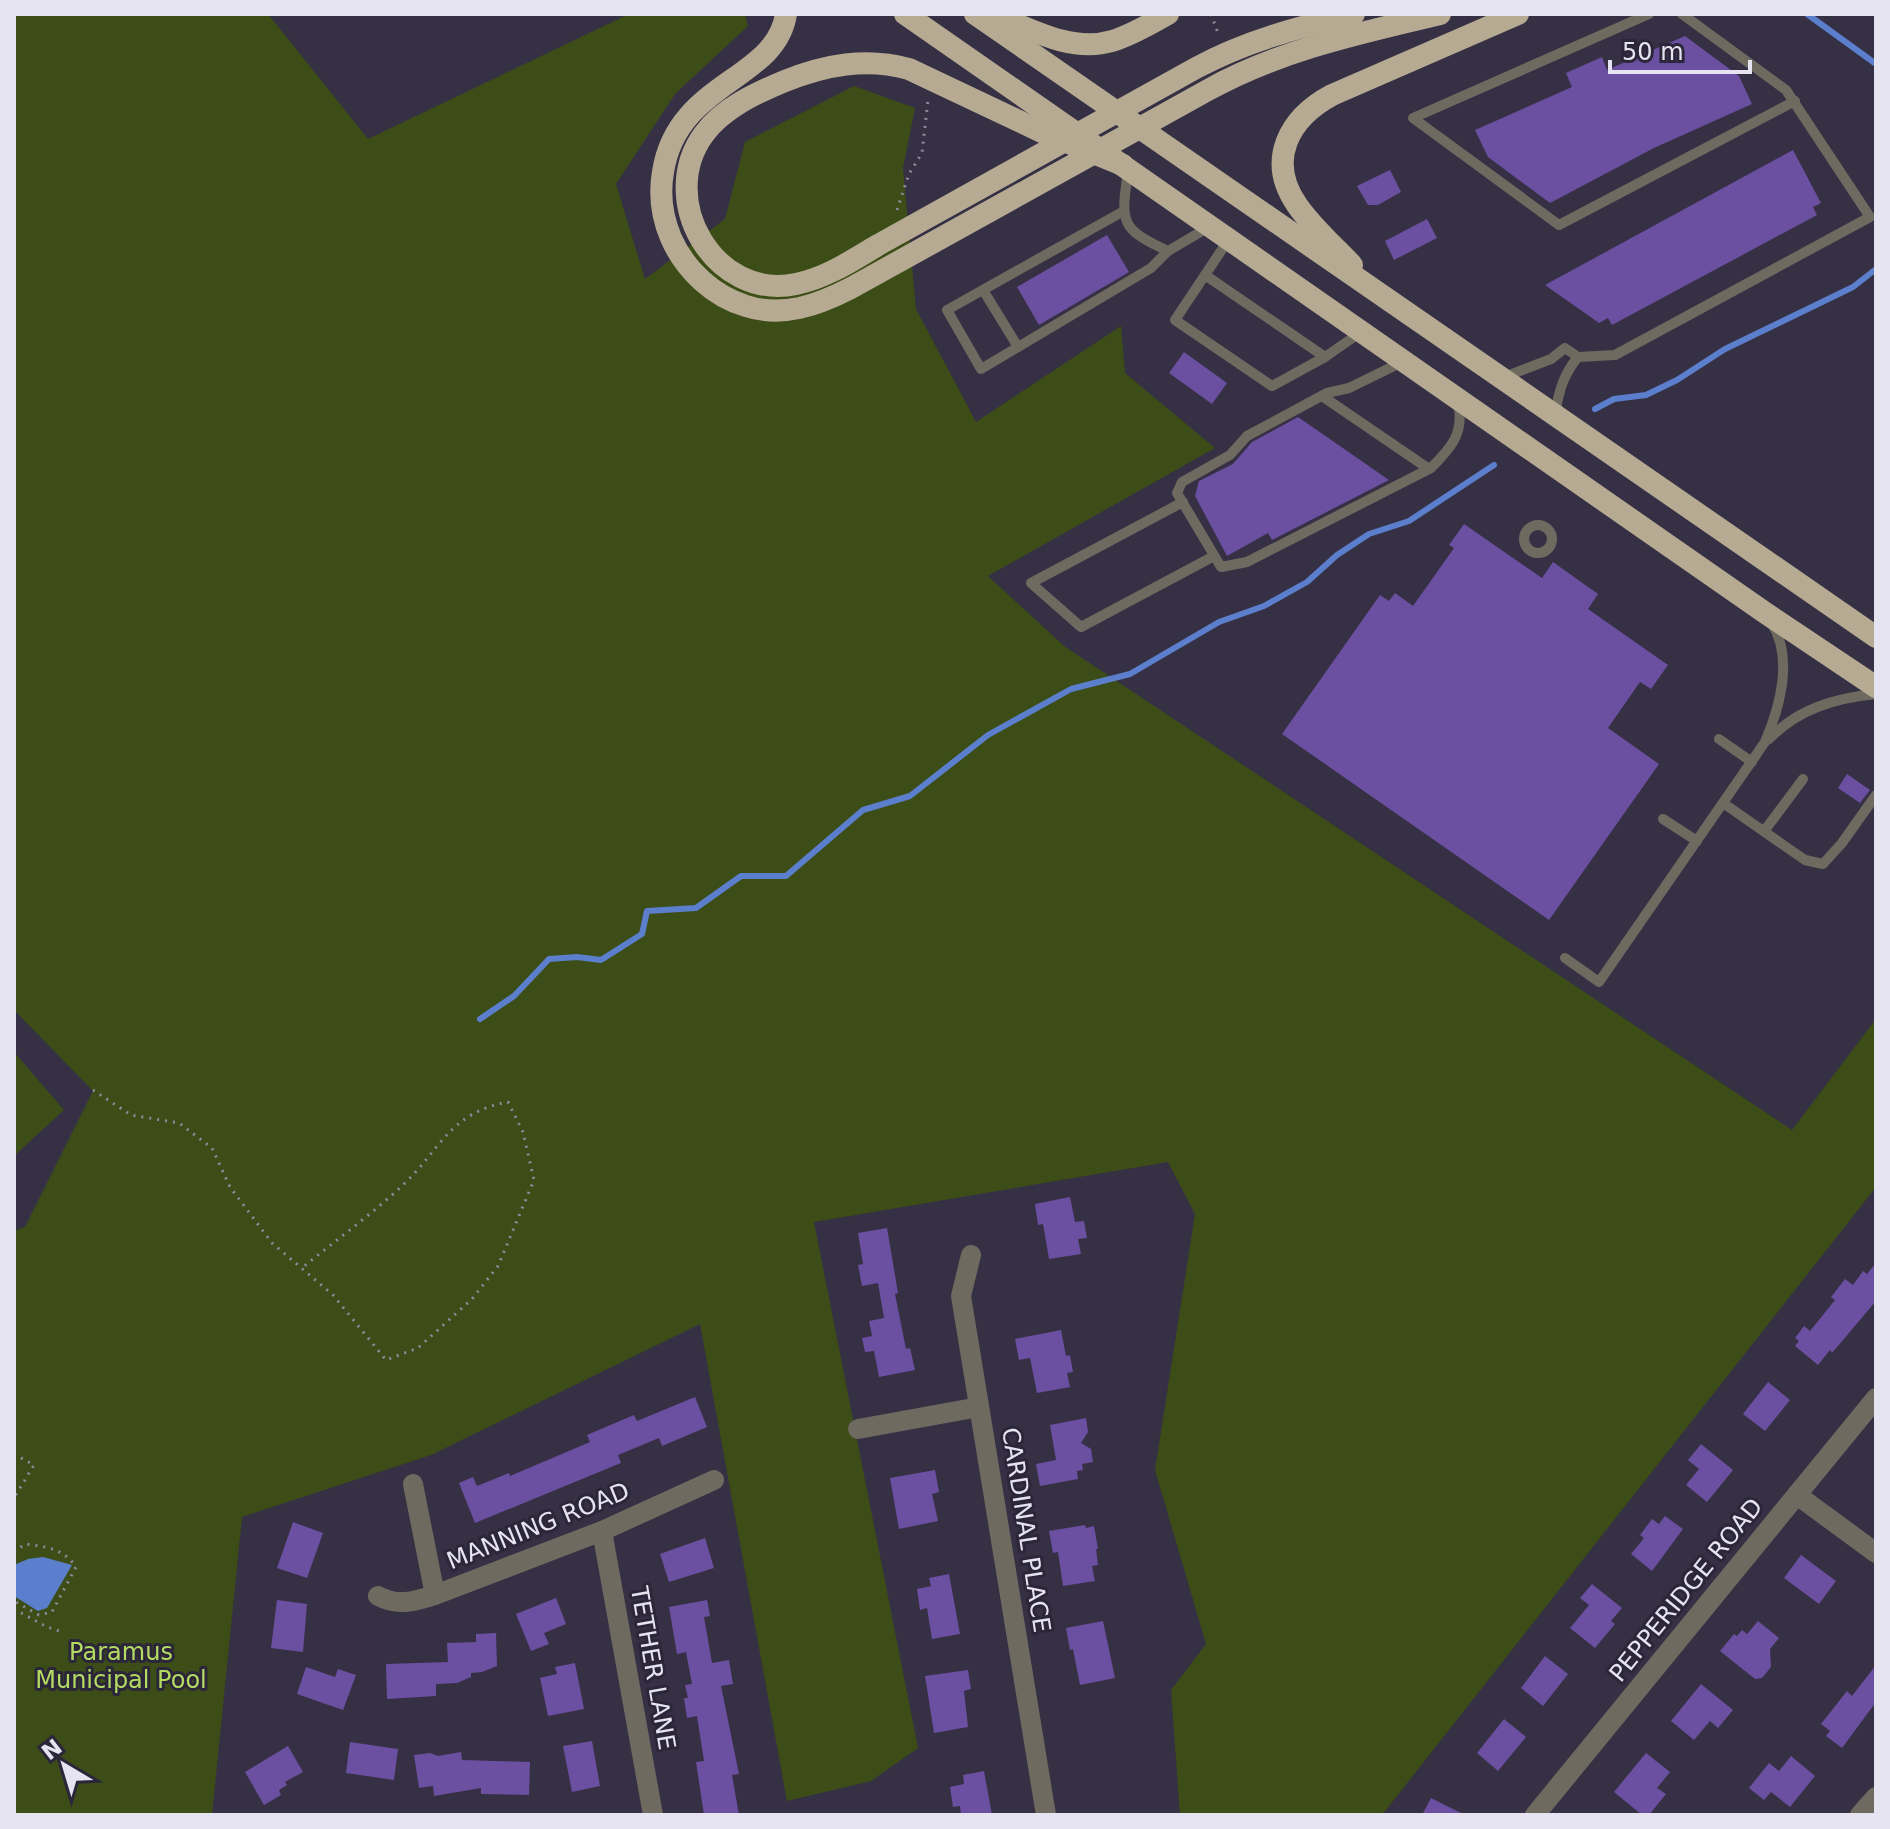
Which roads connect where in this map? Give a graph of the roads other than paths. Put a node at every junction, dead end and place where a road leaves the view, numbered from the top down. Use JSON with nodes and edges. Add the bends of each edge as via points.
{"nodes":[{"id":1,"x":786,"y":14,"type":"edge"},
{"id":2,"x":905,"y":14,"type":"edge"},
{"id":3,"x":975,"y":14,"type":"edge"},
{"id":4,"x":993,"y":14,"type":"edge"},
{"id":5,"x":1168,"y":14,"type":"edge"},
{"id":6,"x":1354,"y":14,"type":"edge"},
{"id":7,"x":1440,"y":14,"type":"edge"},
{"id":8,"x":1518,"y":14,"type":"edge"},
{"id":9,"x":1649,"y":14,"type":"edge"},
{"id":10,"x":1682,"y":14,"type":"edge"},
{"id":11,"x":1795,"y":101,"type":"junction"},
{"id":12,"x":1125,"y":167,"type":"junction"},
{"id":13,"x":1122,"y":212,"type":"junction"},
{"id":14,"x":1219,"y":233,"type":"junction"},
{"id":15,"x":1168,"y":251,"type":"junction"},
{"id":16,"x":1205,"y":275,"type":"junction"},
{"id":17,"x":983,"y":290,"type":"junction"},
{"id":18,"x":1383,"y":298,"type":"junction"},
{"id":19,"x":1362,"y":332,"type":"junction"},
{"id":20,"x":1018,"y":347,"type":"junction"},
{"id":21,"x":1325,"y":357,"type":"junction"},
{"id":22,"x":1578,"y":357,"type":"junction"},
{"id":23,"x":1404,"y":361,"type":"junction"},
{"id":24,"x":1502,"y":378,"type":"junction"},
{"id":25,"x":1322,"y":396,"type":"junction"},
{"id":26,"x":1457,"y":398,"type":"junction"},
{"id":27,"x":1555,"y":414,"type":"junction"},
{"id":28,"x":1429,"y":469,"type":"junction"},
{"id":29,"x":1183,"y":502,"type":"junction"},
{"id":30,"x":1214,"y":556,"type":"junction"},
{"id":31,"x":1764,"y":612,"type":"junction"},
{"id":32,"x":1876,"y":637,"type":"edge"},
{"id":33,"x":1876,"y":687,"type":"edge"},
{"id":34,"x":1876,"y":694,"type":"edge"},
{"id":35,"x":1719,"y":739,"type":"dead end"},
{"id":36,"x":1760,"y":750,"type":"junction"},
{"id":37,"x":1752,"y":762,"type":"junction"},
{"id":38,"x":1803,"y":779,"type":"dead end"},
{"id":39,"x":1876,"y":795,"type":"edge"},
{"id":40,"x":1723,"y":803,"type":"junction"},
{"id":41,"x":1663,"y":819,"type":"dead end"},
{"id":42,"x":1765,"y":830,"type":"junction"},
{"id":43,"x":1697,"y":841,"type":"junction"},
{"id":44,"x":1565,"y":958,"type":"dead end"},
{"id":45,"x":971,"y":1255,"type":"dead end"},
{"id":46,"x":1876,"y":1398,"type":"edge"},
{"id":47,"x":979,"y":1407,"type":"junction"},
{"id":48,"x":858,"y":1429,"type":"dead end"},
{"id":49,"x":714,"y":1480,"type":"dead end"},
{"id":50,"x":413,"y":1484,"type":"dead end"},
{"id":51,"x":1797,"y":1495,"type":"junction"},
{"id":52,"x":602,"y":1531,"type":"junction"},
{"id":53,"x":1876,"y":1553,"type":"edge"},
{"id":54,"x":435,"y":1595,"type":"junction"},
{"id":55,"x":378,"y":1596,"type":"dead end"},
{"id":56,"x":1876,"y":1797,"type":"edge"},
{"id":57,"x":653,"y":1815,"type":"edge"},
{"id":58,"x":1046,"y":1815,"type":"edge"},
{"id":59,"x":1535,"y":1815,"type":"edge"},
{"id":60,"x":1860,"y":1815,"type":"edge"}],
"edges":[{"from":1,"to":7,"type":"highway","via":[[769,52],[696,106],[676,132],[661,182],[667,229],[681,256],[728,299],[779,311],[834,296],[1263,63]]},
{"from":2,"to":12,"type":"highway"},
{"from":3,"to":18,"type":"highway"},
{"from":4,"to":5,"type":"highway","via":[[1052,38],[1095,44]]},
{"from":6,"to":12,"type":"highway","via":[[1228,52],[1196,68],[878,245],[823,275],[794,285],[763,284],[724,267],[700,240],[688,207],[687,178],[696,148],[723,114],[786,81],[839,65],[878,62],[917,72],[1042,132]]},
{"from":8,"to":18,"type":"highway","via":[[1332,95],[1301,115],[1289,134],[1284,170],[1295,203]]},
{"from":9,"to":11,"type":"lane","via":[[1413,118],[1559,225]]},
{"from":10,"to":11,"type":"lane"},
{"from":11,"to":22,"type":"lane","via":[[1870,217],[1615,355]]},
{"from":12,"to":13,"type":"lane"},
{"from":12,"to":14,"type":"highway"},
{"from":13,"to":15,"type":"lane","via":[[1130,228]]},
{"from":13,"to":17,"type":"lane"},
{"from":14,"to":15,"type":"lane"},
{"from":14,"to":16,"type":"lane"},
{"from":14,"to":19,"type":"highway"},
{"from":15,"to":20,"type":"lane","via":[[1151,268]]},
{"from":16,"to":21,"type":"lane"},
{"from":16,"to":21,"type":"lane","via":[[1175,320],[1272,386]]},
{"from":17,"to":20,"type":"lane"},
{"from":17,"to":20,"type":"lane","via":[[947,310],[981,369]]},
{"from":18,"to":24,"type":"highway"},
{"from":19,"to":21,"type":"lane"},
{"from":19,"to":23,"type":"highway"},
{"from":22,"to":24,"type":"lane","via":[[1565,348]]},
{"from":22,"to":27,"type":"lane","via":[[1566,371]]},
{"from":23,"to":25,"type":"lane"},
{"from":23,"to":26,"type":"highway"},
{"from":24,"to":27,"type":"highway"},
{"from":25,"to":28,"type":"lane"},
{"from":25,"to":29,"type":"lane","via":[[1247,436],[1230,455],[1182,482],[1177,493]]},
{"from":26,"to":28,"type":"lane","via":[[1461,413],[1453,446]]},
{"from":26,"to":31,"type":"highway"},
{"from":27,"to":32,"type":"highway"},
{"from":28,"to":30,"type":"lane","via":[[1247,562],[1221,567]]},
{"from":29,"to":30,"type":"lane"},
{"from":29,"to":30,"type":"lane","via":[[1031,583],[1081,627]]},
{"from":31,"to":33,"type":"highway"},
{"from":31,"to":36,"type":"lane","via":[[1776,630],[1783,673],[1776,713]]},
{"from":34,"to":36,"type":"lane","via":[[1809,710],[1779,729]]},
{"from":35,"to":37,"type":"lane"},
{"from":36,"to":37,"type":"lane"},
{"from":37,"to":40,"type":"lane"},
{"from":38,"to":42,"type":"lane"},
{"from":39,"to":42,"type":"lane","via":[[1823,864],[1805,860]]},
{"from":40,"to":42,"type":"lane"},
{"from":40,"to":43,"type":"lane"},
{"from":41,"to":43,"type":"lane"},
{"from":43,"to":44,"type":"lane","via":[[1599,982]]},
{"from":45,"to":47,"type":"street","name":"CARDINAL PLACE","via":[[961,1296]]},
{"from":46,"to":51,"type":"street","name":"PEPPERIDGE ROAD"},
{"from":47,"to":48,"type":"street"},
{"from":47,"to":58,"type":"street","name":"CARDINAL PLACE"},
{"from":49,"to":52,"type":"street","name":"MANNING ROAD"},
{"from":50,"to":54,"type":"street"},
{"from":51,"to":53,"type":"street"},
{"from":51,"to":59,"type":"street","name":"PEPPERIDGE ROAD"},
{"from":52,"to":54,"type":"street","name":"MANNING ROAD"},
{"from":52,"to":57,"type":"street","name":"TETHER LANE"},
{"from":54,"to":55,"type":"street","name":"MANNING ROAD","via":[[393,1604]]},
{"from":56,"to":60,"type":"street"}]}
